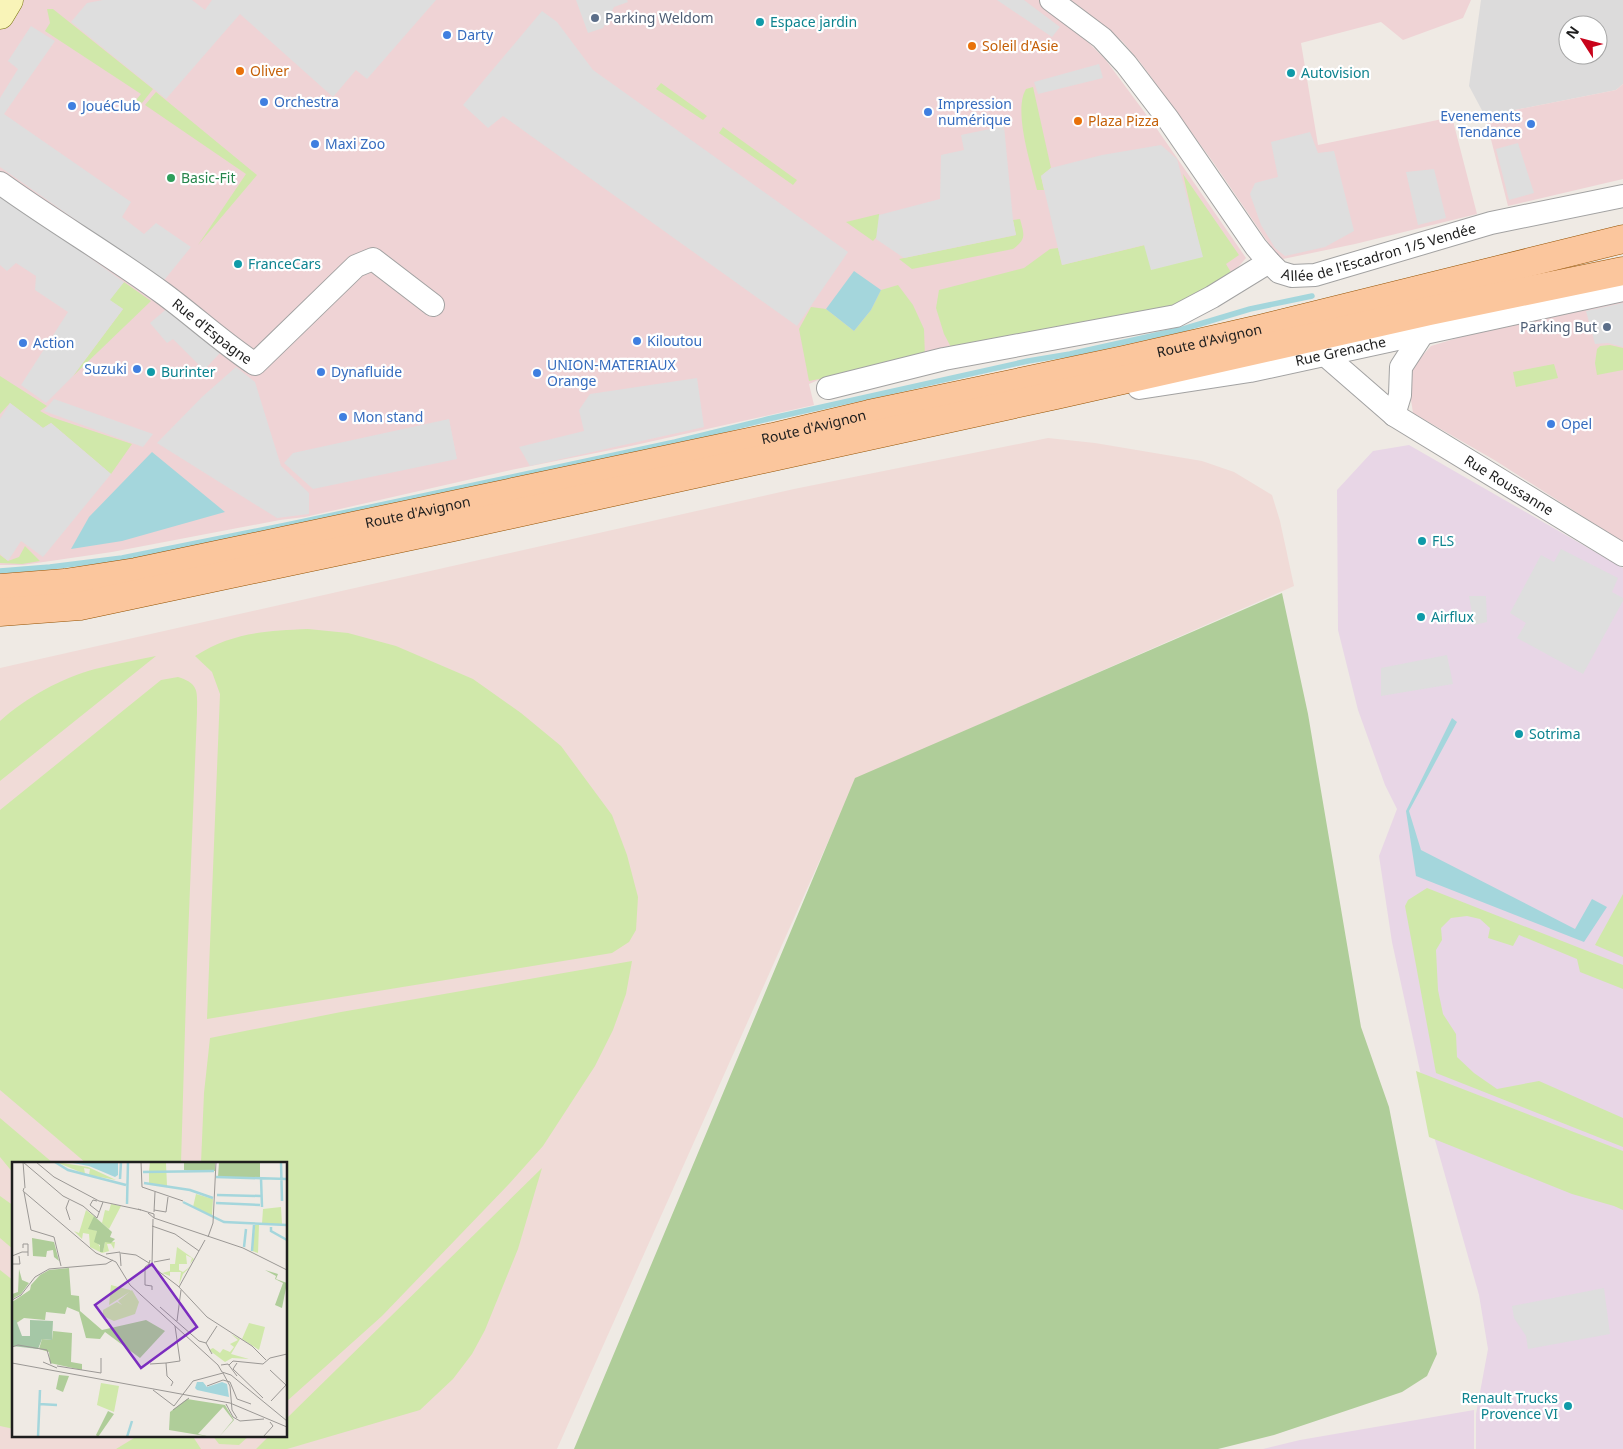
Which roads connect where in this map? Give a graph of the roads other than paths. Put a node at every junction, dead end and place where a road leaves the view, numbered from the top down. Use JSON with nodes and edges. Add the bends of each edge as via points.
{"nodes":[{"id":1,"x":9,"y":0,"type":"edge"},
{"id":2,"x":1051,"y":0,"type":"edge"},
{"id":3,"x":0,"y":15,"type":"edge"},
{"id":4,"x":0,"y":183,"type":"edge"},
{"id":5,"x":1623,"y":196,"type":"edge"},
{"id":6,"x":1623,"y":239,"type":"edge"},
{"id":7,"x":1268,"y":262,"type":"junction"},
{"id":8,"x":1623,"y":271,"type":"edge"},
{"id":9,"x":1623,"y":290,"type":"edge"},
{"id":10,"x":433,"y":305,"type":"dead end"},
{"id":11,"x":1423,"y":333,"type":"junction"},
{"id":12,"x":1325,"y":355,"type":"junction"},
{"id":13,"x":828,"y":388,"type":"dead end"},
{"id":14,"x":1056,"y":395,"type":"junction"},
{"id":15,"x":1394,"y":415,"type":"junction"},
{"id":16,"x":1623,"y":555,"type":"edge"},
{"id":17,"x":0,"y":588,"type":"edge"},
{"id":18,"x":0,"y":612,"type":"edge"}],
"edges":[{"from":1,"to":3,"type":"street"},
{"from":2,"to":7,"type":"street","name":"Allée de l'Escadron 1/5 Vendée","via":[[1102,38],[1126,64],[1168,118]]},
{"from":4,"to":10,"type":"street","name":"Rue d'Espagne","via":[[166,295],[255,364],[356,266],[373,259]]},
{"from":5,"to":7,"type":"street","name":"Allée de l'Escadron 1/5 Vendée","via":[[1491,224],[1315,275],[1292,276],[1279,272]]},
{"from":6,"to":17,"type":"main road","name":"Route d'Avignon","via":[[1260,329],[773,437],[136,572],[65,583]]},
{"from":7,"to":13,"type":"street","via":[[1176,316],[944,359]]},
{"from":8,"to":14,"type":"main road","name":"Route d'Avignon"},
{"from":9,"to":11,"type":"street","name":"Rue Grenache"},
{"from":11,"to":12,"type":"street","name":"Rue Grenache"},
{"from":11,"to":15,"type":"street","via":[[1401,367],[1400,395]]},
{"from":12,"to":14,"type":"street","name":"Rue Grenache","via":[[1250,371],[1124,391]]},
{"from":12,"to":15,"type":"street","name":"Rue Roussanne"},
{"from":14,"to":18,"type":"main road","name":"Route d'Avignon","via":[[80,606]]},
{"from":15,"to":16,"type":"street","name":"Rue Roussanne"}]}
